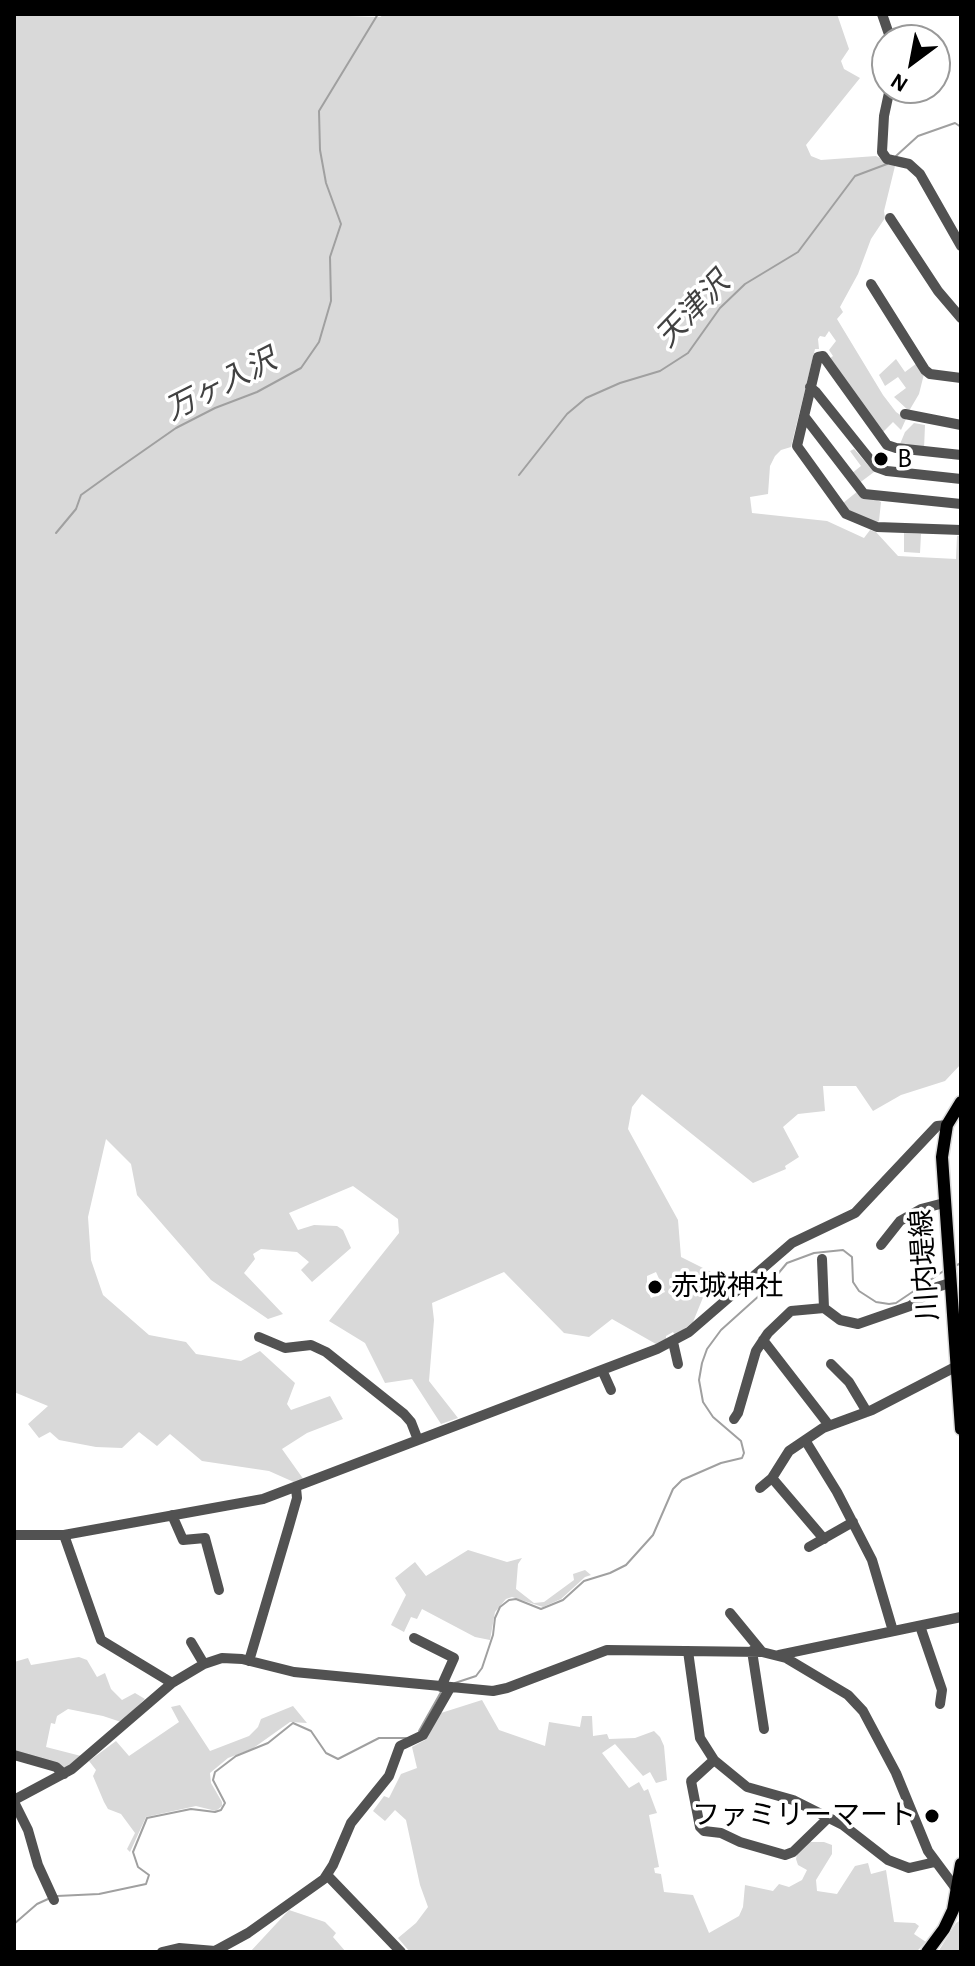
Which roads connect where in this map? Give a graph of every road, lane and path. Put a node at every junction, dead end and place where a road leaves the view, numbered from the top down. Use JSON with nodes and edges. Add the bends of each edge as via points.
{"nodes":[{"id":1,"x":887,"y":104,"type":"edge"},
{"id":2,"x":890,"y":218,"type":"dead end"},
{"id":3,"x":961,"y":246,"type":"edge"},
{"id":4,"x":871,"y":284,"type":"dead end"},
{"id":5,"x":961,"y":318,"type":"edge"},
{"id":6,"x":961,"y":378,"type":"edge"},
{"id":7,"x":810,"y":387,"type":"junction"},
{"id":8,"x":905,"y":414,"type":"dead end"},
{"id":9,"x":804,"y":416,"type":"junction"},
{"id":10,"x":961,"y":425,"type":"edge"},
{"id":11,"x":961,"y":455,"type":"edge"},
{"id":12,"x":961,"y":479,"type":"edge"},
{"id":13,"x":961,"y":504,"type":"edge"},
{"id":14,"x":961,"y":530,"type":"edge"},
{"id":15,"x":961,"y":1102,"type":"edge"},
{"id":16,"x":947,"y":1125,"type":"junction"},
{"id":17,"x":944,"y":1203,"type":"junction"},
{"id":18,"x":881,"y":1245,"type":"dead end"},
{"id":19,"x":822,"y":1259,"type":"dead end"},
{"id":20,"x":949,"y":1273,"type":"junction"},
{"id":21,"x":824,"y":1308,"type":"junction"},
{"id":22,"x":259,"y":1337,"type":"dead end"},
{"id":23,"x":958,"y":1337,"type":"edge"},
{"id":24,"x":763,"y":1340,"type":"junction"},
{"id":25,"x":673,"y":1342,"type":"junction"},
{"id":26,"x":678,"y":1364,"type":"dead end"},
{"id":27,"x":831,"y":1364,"type":"dead end"},
{"id":28,"x":957,"y":1366,"type":"junction"},
{"id":29,"x":602,"y":1370,"type":"junction"},
{"id":30,"x":611,"y":1390,"type":"dead end"},
{"id":31,"x":867,"y":1412,"type":"junction"},
{"id":32,"x":734,"y":1419,"type":"dead end"},
{"id":33,"x":828,"y":1424,"type":"junction"},
{"id":34,"x":961,"y":1429,"type":"edge"},
{"id":35,"x":418,"y":1440,"type":"junction"},
{"id":36,"x":805,"y":1440,"type":"junction"},
{"id":37,"x":772,"y":1478,"type":"junction"},
{"id":38,"x":296,"y":1488,"type":"junction"},
{"id":39,"x":760,"y":1488,"type":"dead end"},
{"id":40,"x":172,"y":1515,"type":"junction"},
{"id":41,"x":853,"y":1522,"type":"junction"},
{"id":42,"x":14,"y":1535,"type":"edge"},
{"id":43,"x":64,"y":1535,"type":"junction"},
{"id":44,"x":824,"y":1539,"type":"junction"},
{"id":45,"x":809,"y":1547,"type":"dead end"},
{"id":46,"x":219,"y":1590,"type":"dead end"},
{"id":47,"x":730,"y":1613,"type":"dead end"},
{"id":48,"x":961,"y":1617,"type":"edge"},
{"id":49,"x":920,"y":1626,"type":"junction"},
{"id":50,"x":893,"y":1631,"type":"junction"},
{"id":51,"x":414,"y":1638,"type":"dead end"},
{"id":52,"x":191,"y":1642,"type":"dead end"},
{"id":53,"x":688,"y":1651,"type":"junction"},
{"id":54,"x":757,"y":1652,"type":"junction"},
{"id":55,"x":779,"y":1655,"type":"junction"},
{"id":56,"x":249,"y":1661,"type":"junction"},
{"id":57,"x":204,"y":1664,"type":"junction"},
{"id":58,"x":172,"y":1683,"type":"junction"},
{"id":59,"x":445,"y":1687,"type":"junction"},
{"id":60,"x":940,"y":1704,"type":"dead end"},
{"id":61,"x":764,"y":1729,"type":"dead end"},
{"id":62,"x":14,"y":1755,"type":"edge"},
{"id":63,"x":714,"y":1760,"type":"junction"},
{"id":64,"x":64,"y":1774,"type":"junction"},
{"id":65,"x":14,"y":1801,"type":"edge"},
{"id":66,"x":827,"y":1819,"type":"junction"},
{"id":67,"x":935,"y":1862,"type":"junction"},
{"id":68,"x":961,"y":1864,"type":"edge"},
{"id":69,"x":327,"y":1875,"type":"junction"},
{"id":70,"x":957,"y":1890,"type":"junction"},
{"id":71,"x":54,"y":1900,"type":"dead end"},
{"id":72,"x":162,"y":1952,"type":"edge"},
{"id":73,"x":401,"y":1952,"type":"edge"},
{"id":74,"x":927,"y":1952,"type":"edge"}],
"edges":[{"from":1,"to":3,"type":"street","via":[[882,152],[920,174]]},
{"from":2,"to":5,"type":"street"},
{"from":4,"to":6,"type":"street","via":[[925,370]]},
{"from":7,"to":9,"type":"street"},
{"from":7,"to":11,"type":"street","via":[[822,355],[887,445]]},
{"from":7,"to":12,"type":"street","via":[[876,467]]},
{"from":8,"to":10,"type":"street"},
{"from":9,"to":13,"type":"street","via":[[864,494]]},
{"from":9,"to":14,"type":"street","via":[[797,446],[849,516],[877,527]]},
{"from":15,"to":16,"type":"main road","name":"川内堤線"},
{"from":16,"to":17,"type":"main road","name":"川内堤線","via":[[942,1150]]},
{"from":16,"to":25,"type":"street","via":[[937,1126],[855,1213],[779,1253]]},
{"from":17,"to":18,"type":"street","via":[[900,1221]]},
{"from":17,"to":20,"type":"main road","name":"川内堤線"},
{"from":19,"to":21,"type":"street"},
{"from":20,"to":21,"type":"street","via":[[910,1306],[862,1324],[844,1322]]},
{"from":20,"to":23,"type":"main road","name":"川内堤線"},
{"from":21,"to":24,"type":"street","via":[[791,1311]]},
{"from":22,"to":35,"type":"street","via":[[285,1348],[307,1345],[326,1352],[404,1414]]},
{"from":23,"to":28,"type":"main road","name":"川内堤線"},
{"from":24,"to":32,"type":"street"},
{"from":24,"to":33,"type":"street"},
{"from":25,"to":26,"type":"street"},
{"from":25,"to":29,"type":"street"},
{"from":27,"to":31,"type":"street"},
{"from":28,"to":31,"type":"street"},
{"from":28,"to":34,"type":"main road","name":"川内堤線"},
{"from":29,"to":30,"type":"street"},
{"from":29,"to":35,"type":"street"},
{"from":31,"to":33,"type":"street"},
{"from":33,"to":36,"type":"street"},
{"from":35,"to":38,"type":"street"},
{"from":36,"to":37,"type":"street","via":[[784,1456]]},
{"from":36,"to":41,"type":"street"},
{"from":37,"to":39,"type":"street"},
{"from":37,"to":44,"type":"street"},
{"from":38,"to":40,"type":"street","via":[[253,1502]]},
{"from":38,"to":56,"type":"street"},
{"from":40,"to":43,"type":"street"},
{"from":40,"to":46,"type":"street","via":[[183,1540],[205,1538]]},
{"from":41,"to":44,"type":"street"},
{"from":41,"to":50,"type":"street","via":[[882,1588]]},
{"from":42,"to":43,"type":"street"},
{"from":43,"to":58,"type":"street","via":[[101,1640]]},
{"from":44,"to":45,"type":"street"},
{"from":47,"to":54,"type":"street"},
{"from":48,"to":49,"type":"street"},
{"from":49,"to":50,"type":"street"},
{"from":49,"to":60,"type":"street","via":[[942,1690]]},
{"from":50,"to":55,"type":"street"},
{"from":51,"to":59,"type":"street","via":[[453,1656]]},
{"from":52,"to":57,"type":"street"},
{"from":53,"to":54,"type":"street"},
{"from":53,"to":59,"type":"street","via":[[607,1650],[500,1690]]},
{"from":53,"to":63,"type":"street","via":[[700,1738]]},
{"from":54,"to":55,"type":"street"},
{"from":54,"to":61,"type":"street"},
{"from":55,"to":67,"type":"street","via":[[848,1695],[863,1711]]},
{"from":56,"to":57,"type":"street","via":[[222,1658]]},
{"from":56,"to":59,"type":"street","via":[[294,1672]]},
{"from":57,"to":58,"type":"street"},
{"from":58,"to":64,"type":"street"},
{"from":59,"to":69,"type":"street","via":[[423,1735],[400,1746],[383,1785],[347,1829]]},
{"from":62,"to":64,"type":"street"},
{"from":63,"to":66,"type":"street","via":[[747,1787],[793,1800]]},
{"from":63,"to":66,"type":"street","via":[[691,1781],[704,1831],[785,1855]]},
{"from":64,"to":65,"type":"street"},
{"from":65,"to":71,"type":"street"},
{"from":66,"to":67,"type":"street","via":[[904,1867]]},
{"from":67,"to":70,"type":"street"},
{"from":68,"to":70,"type":"main road"},
{"from":69,"to":72,"type":"street","via":[[220,1948]]},
{"from":69,"to":73,"type":"street"},
{"from":70,"to":74,"type":"main road","via":[[950,1917]]}]}
